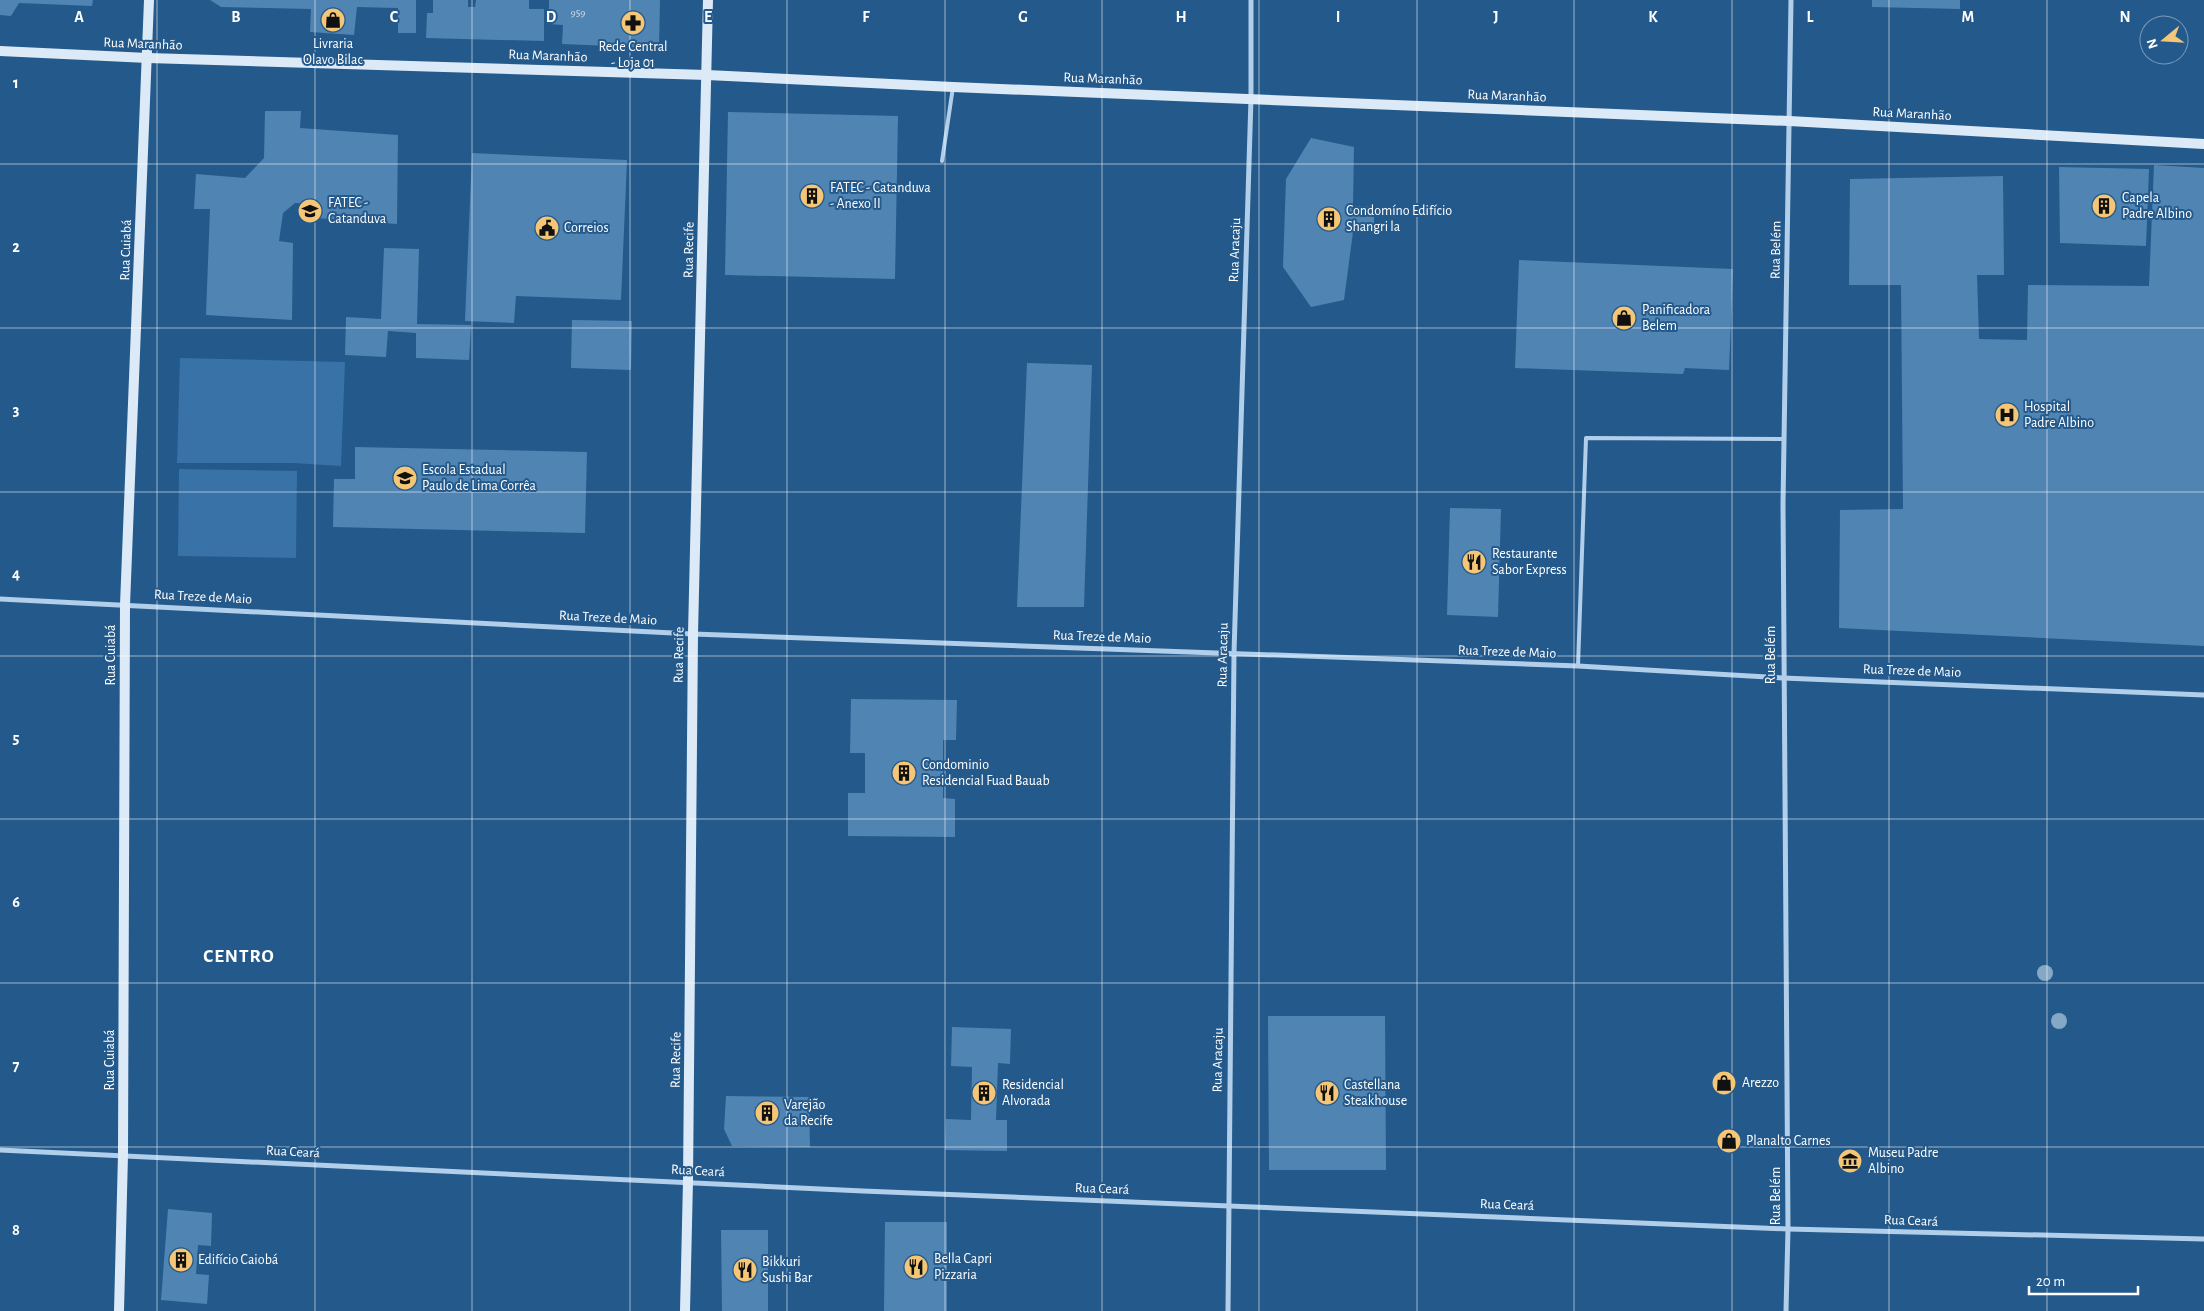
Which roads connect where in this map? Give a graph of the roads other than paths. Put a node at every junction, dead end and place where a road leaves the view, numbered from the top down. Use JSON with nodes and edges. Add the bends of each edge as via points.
{"nodes":[{"id":1,"x":149,"y":0,"type":"edge"},
{"id":2,"x":708,"y":0,"type":"edge"},
{"id":3,"x":1251,"y":0,"type":"edge"},
{"id":4,"x":1791,"y":0,"type":"edge"},
{"id":5,"x":0,"y":52,"type":"edge"},
{"id":6,"x":148,"y":58,"type":"junction"},
{"id":7,"x":707,"y":75,"type":"junction"},
{"id":8,"x":954,"y":87,"type":"junction"},
{"id":9,"x":1251,"y":98,"type":"junction"},
{"id":10,"x":1790,"y":121,"type":"junction"},
{"id":11,"x":2204,"y":144,"type":"edge"},
{"id":12,"x":942,"y":161,"type":"dead end"},
{"id":13,"x":1783,"y":439,"type":"junction"},
{"id":14,"x":0,"y":599,"type":"edge"},
{"id":15,"x":126,"y":605,"type":"junction"},
{"id":16,"x":693,"y":634,"type":"junction"},
{"id":17,"x":1234,"y":653,"type":"junction"},
{"id":18,"x":1578,"y":666,"type":"junction"},
{"id":19,"x":1783,"y":678,"type":"junction"},
{"id":20,"x":2204,"y":695,"type":"edge"},
{"id":21,"x":0,"y":1150,"type":"edge"},
{"id":22,"x":123,"y":1155,"type":"junction"},
{"id":23,"x":688,"y":1181,"type":"junction"},
{"id":24,"x":1228,"y":1205,"type":"junction"},
{"id":25,"x":1788,"y":1228,"type":"junction"},
{"id":26,"x":2204,"y":1240,"type":"edge"},
{"id":27,"x":118,"y":1311,"type":"edge"},
{"id":28,"x":685,"y":1311,"type":"edge"},
{"id":29,"x":1228,"y":1311,"type":"edge"},
{"id":30,"x":1786,"y":1311,"type":"edge"}],
"edges":[{"from":1,"to":6,"type":"main road","name":"Rua Cuiabá"},
{"from":2,"to":7,"type":"main road","name":"Rua Recife"},
{"from":3,"to":9,"type":"street","name":"Rua Aracaju"},
{"from":4,"to":10,"type":"street","name":"Rua Belém"},
{"from":5,"to":6,"type":"main road","name":"Rua Maranhão"},
{"from":6,"to":7,"type":"main road","name":"Rua Maranhão"},
{"from":6,"to":15,"type":"main road","name":"Rua Cuiabá"},
{"from":7,"to":8,"type":"main road","name":"Rua Maranhão"},
{"from":7,"to":16,"type":"main road","name":"Rua Recife"},
{"from":8,"to":9,"type":"main road","name":"Rua Maranhão"},
{"from":8,"to":12,"type":"lane"},
{"from":9,"to":10,"type":"main road","name":"Rua Maranhão"},
{"from":9,"to":17,"type":"street","name":"Rua Aracaju"},
{"from":10,"to":11,"type":"main road","name":"Rua Maranhão"},
{"from":10,"to":13,"type":"street","name":"Rua Belém"},
{"from":13,"to":18,"type":"lane","via":[[1586,438]]},
{"from":13,"to":19,"type":"street","name":"Rua Belém"},
{"from":14,"to":15,"type":"street","name":"Rua Treze de Maio"},
{"from":15,"to":16,"type":"street","name":"Rua Treze de Maio"},
{"from":15,"to":22,"type":"main road","name":"Rua Cuiabá"},
{"from":16,"to":17,"type":"street","name":"Rua Treze de Maio"},
{"from":16,"to":23,"type":"main road","name":"Rua Recife"},
{"from":17,"to":18,"type":"street","name":"Rua Treze de Maio"},
{"from":17,"to":24,"type":"street","name":"Rua Aracaju"},
{"from":18,"to":19,"type":"street","name":"Rua Treze de Maio"},
{"from":19,"to":20,"type":"street","name":"Rua Treze de Maio"},
{"from":19,"to":25,"type":"street","name":"Rua Belém"},
{"from":21,"to":22,"type":"street","name":"Rua Ceará"},
{"from":22,"to":23,"type":"street","name":"Rua Ceará"},
{"from":22,"to":27,"type":"main road","name":"Rua Cuiabá"},
{"from":23,"to":24,"type":"street","name":"Rua Ceará"},
{"from":23,"to":28,"type":"main road","name":"Rua Recife"},
{"from":24,"to":25,"type":"street","name":"Rua Ceará"},
{"from":24,"to":29,"type":"street","name":"Rua Aracaju"},
{"from":25,"to":26,"type":"street","name":"Rua Ceará"},
{"from":25,"to":30,"type":"street","name":"Rua Belém"}]}
